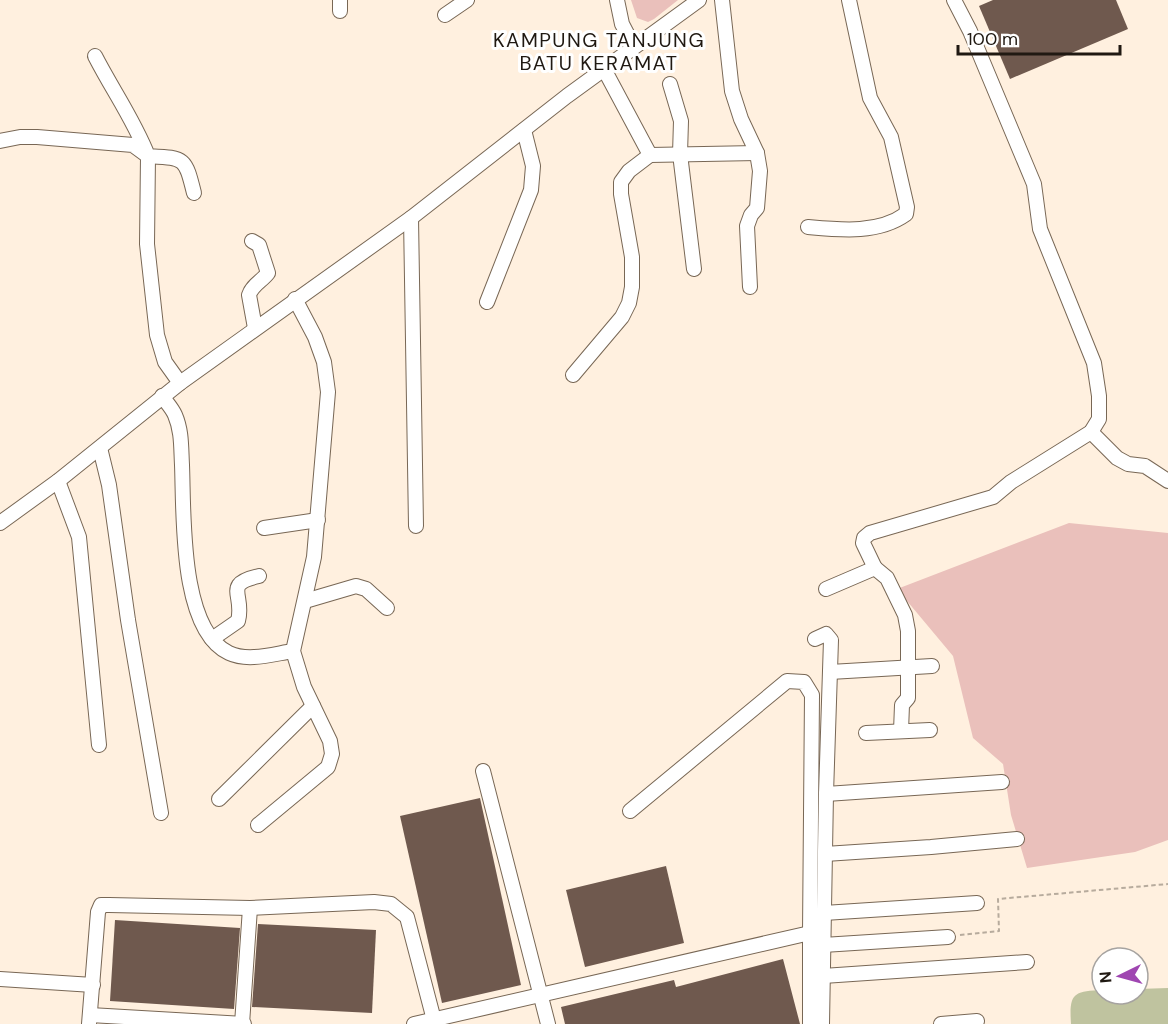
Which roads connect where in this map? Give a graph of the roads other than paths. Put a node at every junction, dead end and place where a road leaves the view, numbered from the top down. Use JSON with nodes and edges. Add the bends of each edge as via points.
{"nodes":[{"id":1,"x":467,"y":0,"type":"edge"},
{"id":2,"x":616,"y":0,"type":"edge"},
{"id":3,"x":699,"y":0,"type":"edge"},
{"id":4,"x":722,"y":0,"type":"edge"},
{"id":5,"x":849,"y":0,"type":"edge"},
{"id":6,"x":954,"y":0,"type":"edge"},
{"id":7,"x":445,"y":15,"type":"dead end"},
{"id":8,"x":634,"y":47,"type":"junction"},
{"id":9,"x":95,"y":56,"type":"dead end"},
{"id":10,"x":604,"y":69,"type":"junction"},
{"id":11,"x":670,"y":84,"type":"dead end"},
{"id":12,"x":524,"y":130,"type":"junction"},
{"id":13,"x":0,"y":141,"type":"edge"},
{"id":14,"x":757,"y":153,"type":"junction"},
{"id":15,"x":650,"y":154,"type":"junction"},
{"id":16,"x":680,"y":154,"type":"junction"},
{"id":17,"x":148,"y":156,"type":"junction"},
{"id":18,"x":194,"y":193,"type":"dead end"},
{"id":19,"x":411,"y":218,"type":"junction"},
{"id":20,"x":808,"y":227,"type":"dead end"},
{"id":21,"x":252,"y":241,"type":"dead end"},
{"id":22,"x":694,"y":269,"type":"dead end"},
{"id":23,"x":750,"y":287,"type":"dead end"},
{"id":24,"x":295,"y":299,"type":"junction"},
{"id":25,"x":487,"y":302,"type":"dead end"},
{"id":26,"x":255,"y":328,"type":"junction"},
{"id":27,"x":573,"y":375,"type":"dead end"},
{"id":28,"x":180,"y":383,"type":"junction"},
{"id":29,"x":162,"y":396,"type":"junction"},
{"id":30,"x":1091,"y":432,"type":"junction"},
{"id":31,"x":100,"y":448,"type":"junction"},
{"id":32,"x":58,"y":481,"type":"junction"},
{"id":33,"x":1168,"y":482,"type":"edge"},
{"id":34,"x":318,"y":520,"type":"junction"},
{"id":35,"x":0,"y":523,"type":"edge"},
{"id":36,"x":416,"y":526,"type":"dead end"},
{"id":37,"x":264,"y":528,"type":"dead end"},
{"id":38,"x":875,"y":567,"type":"junction"},
{"id":39,"x":259,"y":576,"type":"dead end"},
{"id":40,"x":826,"y":589,"type":"dead end"},
{"id":41,"x":304,"y":601,"type":"junction"},
{"id":42,"x":387,"y":608,"type":"dead end"},
{"id":43,"x":212,"y":639,"type":"junction"},
{"id":44,"x":815,"y":639,"type":"dead end"},
{"id":45,"x":293,"y":651,"type":"junction"},
{"id":46,"x":932,"y":666,"type":"dead end"},
{"id":47,"x":908,"y":669,"type":"junction"},
{"id":48,"x":830,"y":672,"type":"junction"},
{"id":49,"x":313,"y":706,"type":"junction"},
{"id":50,"x":930,"y":730,"type":"dead end"},
{"id":51,"x":901,"y":731,"type":"junction"},
{"id":52,"x":866,"y":733,"type":"dead end"},
{"id":53,"x":99,"y":745,"type":"dead end"},
{"id":54,"x":483,"y":771,"type":"dead end"},
{"id":55,"x":1002,"y":783,"type":"dead end"},
{"id":56,"x":826,"y":794,"type":"junction"},
{"id":57,"x":219,"y":799,"type":"dead end"},
{"id":58,"x":630,"y":811,"type":"dead end"},
{"id":59,"x":161,"y":813,"type":"dead end"},
{"id":60,"x":258,"y":825,"type":"dead end"},
{"id":61,"x":1017,"y":839,"type":"dead end"},
{"id":62,"x":825,"y":854,"type":"junction"},
{"id":63,"x":977,"y":903,"type":"dead end"},
{"id":64,"x":250,"y":908,"type":"junction"},
{"id":65,"x":824,"y":914,"type":"junction"},
{"id":66,"x":810,"y":933,"type":"junction"},
{"id":67,"x":948,"y":937,"type":"road end"},
{"id":68,"x":823,"y":945,"type":"junction"},
{"id":69,"x":1027,"y":962,"type":"dead end"},
{"id":70,"x":823,"y":976,"type":"junction"},
{"id":71,"x":0,"y":979,"type":"edge"},
{"id":72,"x":93,"y":985,"type":"junction"},
{"id":73,"x":541,"y":996,"type":"junction"},
{"id":74,"x":90,"y":1020,"type":"edge"},
{"id":75,"x":434,"y":1020,"type":"junction"},
{"id":76,"x":977,"y":1021,"type":"dead end"},
{"id":77,"x":243,"y":1024,"type":"edge"},
{"id":78,"x":414,"y":1024,"type":"edge"},
{"id":79,"x":548,"y":1024,"type":"edge"},
{"id":80,"x":810,"y":1024,"type":"edge"},
{"id":81,"x":822,"y":1024,"type":"edge"},
{"id":82,"x":941,"y":1024,"type":"edge"}],
"edges":[{"from":1,"to":7,"type":"street"},
{"from":2,"to":8,"type":"street"},
{"from":3,"to":8,"type":"street"},
{"from":4,"to":14,"type":"street","via":[[732,91]]},
{"from":5,"to":20,"type":"street","via":[[870,98],[891,137],[906,214],[883,225],[846,230]]},
{"from":6,"to":30,"type":"street","via":[[1034,184],[1040,229],[1094,363],[1099,419]]},
{"from":8,"to":10,"type":"street"},
{"from":9,"to":17,"type":"street","via":[[137,128]]},
{"from":10,"to":12,"type":"street"},
{"from":10,"to":15,"type":"street"},
{"from":11,"to":16,"type":"street","via":[[681,121]]},
{"from":12,"to":19,"type":"street"},
{"from":12,"to":25,"type":"street","via":[[533,166],[531,190]]},
{"from":13,"to":17,"type":"street","via":[[37,137],[133,145]]},
{"from":14,"to":16,"type":"street"},
{"from":14,"to":23,"type":"street","via":[[757,208],[747,226]]},
{"from":15,"to":16,"type":"street"},
{"from":15,"to":27,"type":"street","via":[[621,182],[632,257],[629,303],[622,317]]},
{"from":16,"to":22,"type":"street"},
{"from":17,"to":18,"type":"street","via":[[182,160]]},
{"from":17,"to":28,"type":"street","via":[[147,244],[157,335],[165,362]]},
{"from":19,"to":24,"type":"street"},
{"from":19,"to":36,"type":"street"},
{"from":21,"to":26,"type":"street","via":[[259,245],[268,273],[250,290]]},
{"from":24,"to":26,"type":"street"},
{"from":24,"to":34,"type":"street","via":[[324,362],[328,392]]},
{"from":26,"to":28,"type":"street"},
{"from":28,"to":29,"type":"street"},
{"from":29,"to":31,"type":"street"},
{"from":29,"to":43,"type":"street","via":[[175,413],[181,437],[187,570],[203,627]]},
{"from":30,"to":33,"type":"street","via":[[1117,458],[1145,466]]},
{"from":30,"to":38,"type":"street","via":[[993,497],[870,533],[864,543]]},
{"from":31,"to":32,"type":"street"},
{"from":31,"to":59,"type":"street"},
{"from":32,"to":35,"type":"street"},
{"from":32,"to":53,"type":"street","via":[[79,537]]},
{"from":34,"to":37,"type":"street"},
{"from":34,"to":41,"type":"street"},
{"from":38,"to":40,"type":"street"},
{"from":38,"to":47,"type":"street","via":[[887,578],[905,615]]},
{"from":39,"to":43,"type":"street","via":[[239,583],[238,621]]},
{"from":41,"to":42,"type":"street","via":[[356,586],[366,589]]},
{"from":41,"to":45,"type":"street"},
{"from":43,"to":45,"type":"street","via":[[230,654],[242,656]]},
{"from":44,"to":48,"type":"street","via":[[826,634],[831,640]]},
{"from":45,"to":49,"type":"street"},
{"from":46,"to":47,"type":"street"},
{"from":47,"to":48,"type":"street"},
{"from":47,"to":51,"type":"street","via":[[908,698],[902,705]]},
{"from":48,"to":56,"type":"street"},
{"from":49,"to":57,"type":"street"},
{"from":49,"to":60,"type":"street","via":[[330,741],[328,767]]},
{"from":50,"to":51,"type":"street"},
{"from":51,"to":52,"type":"street"},
{"from":54,"to":73,"type":"street"},
{"from":55,"to":56,"type":"street"},
{"from":56,"to":62,"type":"street"},
{"from":58,"to":66,"type":"street","via":[[787,681],[804,682],[812,695]]},
{"from":61,"to":62,"type":"street"},
{"from":62,"to":65,"type":"street"},
{"from":63,"to":65,"type":"street"},
{"from":64,"to":72,"type":"street","via":[[101,905]]},
{"from":64,"to":75,"type":"street","via":[[391,904],[407,917]]},
{"from":64,"to":77,"type":"street"},
{"from":65,"to":68,"type":"street"},
{"from":66,"to":73,"type":"street"},
{"from":66,"to":80,"type":"street"},
{"from":67,"to":68,"type":"street"},
{"from":68,"to":70,"type":"street"},
{"from":69,"to":70,"type":"street"},
{"from":70,"to":81,"type":"street"},
{"from":71,"to":72,"type":"street"},
{"from":72,"to":74,"type":"street"},
{"from":73,"to":75,"type":"street"},
{"from":73,"to":79,"type":"street"},
{"from":74,"to":77,"type":"street"},
{"from":75,"to":78,"type":"street"},
{"from":76,"to":82,"type":"street"}]}
